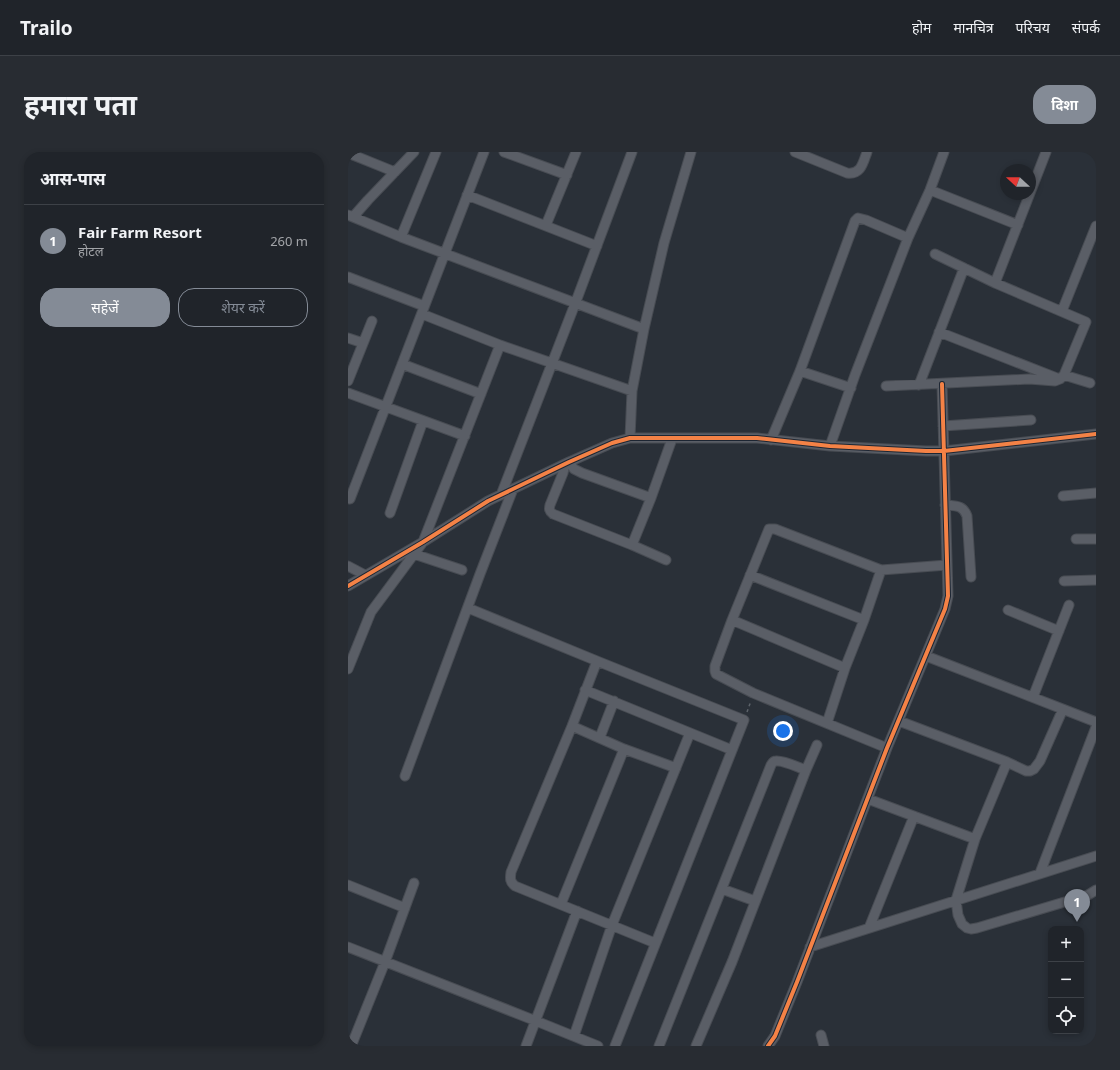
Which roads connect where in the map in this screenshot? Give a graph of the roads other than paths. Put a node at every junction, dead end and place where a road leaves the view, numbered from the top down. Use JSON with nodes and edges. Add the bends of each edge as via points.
{"nodes":[{"id":1,"x":414,"y":152,"type":"edge"},
{"id":2,"x":436,"y":152,"type":"edge"},
{"id":3,"x":484,"y":152,"type":"edge"},
{"id":4,"x":504,"y":152,"type":"edge"},
{"id":5,"x":576,"y":152,"type":"edge"},
{"id":6,"x":632,"y":152,"type":"edge"},
{"id":7,"x":691,"y":152,"type":"edge"},
{"id":8,"x":796,"y":152,"type":"edge"},
{"id":9,"x":867,"y":152,"type":"edge"},
{"id":10,"x":944,"y":152,"type":"edge"},
{"id":11,"x":1046,"y":152,"type":"edge"},
{"id":12,"x":348,"y":153,"type":"edge"},
{"id":13,"x":395,"y":172,"type":"junction"},
{"id":14,"x":567,"y":175,"type":"junction"},
{"id":15,"x":930,"y":190,"type":"junction"},
{"id":16,"x":468,"y":195,"type":"junction"},
{"id":17,"x":350,"y":216,"type":"edge"},
{"id":18,"x":546,"y":225,"type":"junction"},
{"id":19,"x":1018,"y":225,"type":"junction"},
{"id":20,"x":1096,"y":226,"type":"edge"},
{"id":21,"x":401,"y":237,"type":"junction"},
{"id":22,"x":908,"y":238,"type":"junction"},
{"id":23,"x":597,"y":246,"type":"junction"},
{"id":24,"x":445,"y":254,"type":"junction"},
{"id":25,"x":935,"y":254,"type":"dead end"},
{"id":26,"x":964,"y":268,"type":"junction"},
{"id":27,"x":348,"y":277,"type":"edge"},
{"id":28,"x":995,"y":283,"type":"junction"},
{"id":29,"x":576,"y":304,"type":"junction"},
{"id":30,"x":423,"y":310,"type":"junction"},
{"id":31,"x":1062,"y":311,"type":"junction"},
{"id":32,"x":372,"y":321,"type":"dead end"},
{"id":33,"x":644,"y":330,"type":"junction"},
{"id":34,"x":939,"y":332,"type":"junction"},
{"id":35,"x":348,"y":338,"type":"edge"},
{"id":36,"x":363,"y":343,"type":"junction"},
{"id":37,"x":500,"y":345,"type":"junction"},
{"id":38,"x":402,"y":364,"type":"junction"},
{"id":39,"x":552,"y":364,"type":"junction"},
{"id":40,"x":800,"y":371,"type":"junction"},
{"id":41,"x":1062,"y":377,"type":"junction"},
{"id":42,"x":348,"y":381,"type":"edge"},
{"id":43,"x":1090,"y":383,"type":"dead end"},
{"id":44,"x":942,"y":384,"type":"junction"},
{"id":45,"x":919,"y":385,"type":"junction"},
{"id":46,"x":886,"y":386,"type":"dead end"},
{"id":47,"x":851,"y":388,"type":"junction"},
{"id":48,"x":632,"y":391,"type":"junction"},
{"id":49,"x":348,"y":393,"type":"edge"},
{"id":50,"x":481,"y":394,"type":"junction"},
{"id":51,"x":385,"y":406,"type":"junction"},
{"id":52,"x":1031,"y":420,"type":"dead end"},
{"id":53,"x":423,"y":421,"type":"junction"},
{"id":54,"x":943,"y":426,"type":"junction"},
{"id":55,"x":1096,"y":434,"type":"edge"},
{"id":56,"x":465,"y":436,"type":"junction"},
{"id":57,"x":630,"y":438,"type":"junction"},
{"id":58,"x":672,"y":439,"type":"junction"},
{"id":59,"x":771,"y":440,"type":"junction"},
{"id":60,"x":830,"y":446,"type":"junction"},
{"id":61,"x":944,"y":451,"type":"junction"},
{"id":62,"x":567,"y":463,"type":"junction"},
{"id":63,"x":513,"y":489,"type":"junction"},
{"id":64,"x":1096,"y":494,"type":"edge"},
{"id":65,"x":501,"y":495,"type":"junction"},
{"id":66,"x":1063,"y":496,"type":"dead end"},
{"id":67,"x":350,"y":498,"type":"dead end"},
{"id":68,"x":651,"y":498,"type":"junction"},
{"id":69,"x":945,"y":506,"type":"junction"},
{"id":70,"x":390,"y":513,"type":"dead end"},
{"id":71,"x":1096,"y":539,"type":"edge"},
{"id":72,"x":1076,"y":540,"type":"dead end"},
{"id":73,"x":423,"y":542,"type":"junction"},
{"id":74,"x":632,"y":546,"type":"junction"},
{"id":75,"x":414,"y":554,"type":"junction"},
{"id":76,"x":666,"y":560,"type":"dead end"},
{"id":77,"x":947,"y":565,"type":"junction"},
{"id":78,"x":348,"y":566,"type":"edge"},
{"id":79,"x":462,"y":570,"type":"dead end"},
{"id":80,"x":882,"y":570,"type":"junction"},
{"id":81,"x":365,"y":575,"type":"junction"},
{"id":82,"x":750,"y":575,"type":"junction"},
{"id":83,"x":971,"y":577,"type":"dead end"},
{"id":84,"x":1096,"y":580,"type":"edge"},
{"id":85,"x":1064,"y":581,"type":"dead end"},
{"id":86,"x":348,"y":586,"type":"edge"},
{"id":87,"x":1069,"y":605,"type":"dead end"},
{"id":88,"x":468,"y":608,"type":"junction"},
{"id":89,"x":1008,"y":610,"type":"dead end"},
{"id":90,"x":732,"y":620,"type":"junction"},
{"id":91,"x":864,"y":620,"type":"junction"},
{"id":92,"x":1059,"y":631,"type":"junction"},
{"id":93,"x":926,"y":656,"type":"junction"},
{"id":94,"x":597,"y":661,"type":"junction"},
{"id":95,"x":845,"y":668,"type":"junction"},
{"id":96,"x":348,"y":669,"type":"edge"},
{"id":97,"x":586,"y":690,"type":"junction"},
{"id":98,"x":1033,"y":697,"type":"junction"},
{"id":99,"x":614,"y":701,"type":"junction"},
{"id":100,"x":1063,"y":709,"type":"junction"},
{"id":101,"x":899,"y":721,"type":"junction"},
{"id":102,"x":1096,"y":722,"type":"edge"},
{"id":103,"x":827,"y":723,"type":"junction"},
{"id":104,"x":572,"y":726,"type":"junction"},
{"id":105,"x":1096,"y":727,"type":"edge"},
{"id":106,"x":690,"y":733,"type":"junction"},
{"id":107,"x":600,"y":737,"type":"junction"},
{"id":108,"x":817,"y":745,"type":"dead end"},
{"id":109,"x":624,"y":748,"type":"junction"},
{"id":110,"x":888,"y":748,"type":"junction"},
{"id":111,"x":732,"y":750,"type":"junction"},
{"id":112,"x":1007,"y":762,"type":"junction"},
{"id":113,"x":676,"y":768,"type":"junction"},
{"id":114,"x":806,"y":770,"type":"junction"},
{"id":115,"x":406,"y":776,"type":"dead end"},
{"id":116,"x":868,"y":799,"type":"junction"},
{"id":117,"x":914,"y":816,"type":"junction"},
{"id":118,"x":974,"y":839,"type":"junction"},
{"id":119,"x":1096,"y":856,"type":"edge"},
{"id":120,"x":1040,"y":873,"type":"junction"},
{"id":121,"x":414,"y":884,"type":"dead end"},
{"id":122,"x":348,"y":885,"type":"edge"},
{"id":123,"x":722,"y":889,"type":"junction"},
{"id":124,"x":1096,"y":890,"type":"edge"},
{"id":125,"x":956,"y":900,"type":"junction"},
{"id":126,"x":755,"y":901,"type":"junction"},
{"id":127,"x":560,"y":904,"type":"junction"},
{"id":128,"x":405,"y":908,"type":"junction"},
{"id":129,"x":578,"y":911,"type":"junction"},
{"id":130,"x":612,"y":926,"type":"junction"},
{"id":131,"x":869,"y":928,"type":"junction"},
{"id":132,"x":655,"y":943,"type":"junction"},
{"id":133,"x":348,"y":947,"type":"edge"},
{"id":134,"x":810,"y":947,"type":"junction"},
{"id":135,"x":385,"y":962,"type":"junction"},
{"id":136,"x":536,"y":1020,"type":"junction"},
{"id":137,"x":821,"y":1035,"type":"dead end"},
{"id":138,"x":574,"y":1036,"type":"junction"},
{"id":139,"x":352,"y":1044,"type":"edge"},
{"id":140,"x":526,"y":1046,"type":"edge"},
{"id":141,"x":598,"y":1046,"type":"edge"},
{"id":142,"x":615,"y":1046,"type":"edge"},
{"id":143,"x":659,"y":1046,"type":"edge"},
{"id":144,"x":696,"y":1046,"type":"edge"},
{"id":145,"x":768,"y":1046,"type":"edge"},
{"id":146,"x":824,"y":1046,"type":"edge"}],
"edges":[{"from":1,"to":13,"type":"street"},
{"from":2,"to":21,"type":"street"},
{"from":3,"to":16,"type":"street"},
{"from":4,"to":14,"type":"street"},
{"from":5,"to":14,"type":"street"},
{"from":6,"to":23,"type":"street"},
{"from":7,"to":33,"type":"street","via":[[664,243]]},
{"from":8,"to":9,"type":"street","via":[[853,174],[861,167]]},
{"from":10,"to":15,"type":"street"},
{"from":11,"to":19,"type":"street"},
{"from":12,"to":13,"type":"street"},
{"from":13,"to":17,"type":"street"},
{"from":14,"to":18,"type":"street"},
{"from":15,"to":19,"type":"street"},
{"from":15,"to":22,"type":"street"},
{"from":16,"to":18,"type":"street"},
{"from":16,"to":24,"type":"street"},
{"from":17,"to":21,"type":"street"},
{"from":18,"to":23,"type":"street"},
{"from":19,"to":28,"type":"street"},
{"from":20,"to":31,"type":"street"},
{"from":21,"to":24,"type":"street"},
{"from":22,"to":40,"type":"street","via":[[862,218],[855,221]]},
{"from":22,"to":47,"type":"street"},
{"from":23,"to":29,"type":"street"},
{"from":24,"to":29,"type":"street"},
{"from":24,"to":30,"type":"street"},
{"from":25,"to":26,"type":"street"},
{"from":26,"to":28,"type":"street"},
{"from":26,"to":34,"type":"street"},
{"from":27,"to":30,"type":"street"},
{"from":28,"to":31,"type":"street"},
{"from":29,"to":33,"type":"street"},
{"from":29,"to":39,"type":"street"},
{"from":30,"to":37,"type":"street"},
{"from":30,"to":38,"type":"street"},
{"from":31,"to":41,"type":"street","via":[[1086,322]]},
{"from":32,"to":36,"type":"street"},
{"from":33,"to":48,"type":"street"},
{"from":34,"to":41,"type":"street"},
{"from":34,"to":45,"type":"street"},
{"from":35,"to":36,"type":"street"},
{"from":36,"to":42,"type":"street"},
{"from":37,"to":39,"type":"street"},
{"from":37,"to":50,"type":"street"},
{"from":38,"to":50,"type":"street"},
{"from":38,"to":51,"type":"street"},
{"from":39,"to":48,"type":"street"},
{"from":39,"to":65,"type":"street"},
{"from":40,"to":47,"type":"street"},
{"from":40,"to":59,"type":"street"},
{"from":41,"to":43,"type":"street"},
{"from":41,"to":44,"type":"street","via":[[1055,381],[1029,379]]},
{"from":44,"to":45,"type":"street"},
{"from":44,"to":54,"type":"street"},
{"from":45,"to":46,"type":"street"},
{"from":47,"to":60,"type":"street"},
{"from":48,"to":57,"type":"street"},
{"from":49,"to":51,"type":"street"},
{"from":50,"to":56,"type":"street"},
{"from":51,"to":53,"type":"street"},
{"from":51,"to":67,"type":"street"},
{"from":52,"to":54,"type":"street"},
{"from":53,"to":56,"type":"street"},
{"from":53,"to":70,"type":"street"},
{"from":54,"to":61,"type":"street"},
{"from":55,"to":61,"type":"street"},
{"from":56,"to":73,"type":"street"},
{"from":57,"to":58,"type":"street"},
{"from":57,"to":62,"type":"street"},
{"from":58,"to":59,"type":"street"},
{"from":58,"to":68,"type":"street"},
{"from":59,"to":60,"type":"street"},
{"from":60,"to":61,"type":"street"},
{"from":61,"to":69,"type":"street"},
{"from":62,"to":63,"type":"street"},
{"from":62,"to":68,"type":"street","via":[[582,473]]},
{"from":62,"to":74,"type":"street","via":[[550,505],[550,512]]},
{"from":63,"to":65,"type":"street"},
{"from":63,"to":88,"type":"street"},
{"from":64,"to":66,"type":"street"},
{"from":65,"to":73,"type":"street"},
{"from":68,"to":74,"type":"street"},
{"from":69,"to":77,"type":"street"},
{"from":69,"to":83,"type":"street","via":[[960,506],[966,512]]},
{"from":71,"to":72,"type":"street"},
{"from":73,"to":75,"type":"street"},
{"from":73,"to":81,"type":"street"},
{"from":74,"to":76,"type":"street"},
{"from":75,"to":79,"type":"street"},
{"from":75,"to":96,"type":"street","via":[[371,612]]},
{"from":77,"to":80,"type":"street"},
{"from":77,"to":93,"type":"street","via":[[948,596],[945,609]]},
{"from":78,"to":81,"type":"street"},
{"from":80,"to":82,"type":"street","via":[[769,529]]},
{"from":80,"to":91,"type":"street"},
{"from":81,"to":86,"type":"street"},
{"from":82,"to":90,"type":"street"},
{"from":82,"to":91,"type":"street"},
{"from":84,"to":85,"type":"street"},
{"from":87,"to":92,"type":"street"},
{"from":88,"to":94,"type":"street"},
{"from":88,"to":115,"type":"street"},
{"from":89,"to":92,"type":"street"},
{"from":90,"to":95,"type":"street"},
{"from":90,"to":103,"type":"street","via":[[715,666],[716,674],[753,693]]},
{"from":91,"to":95,"type":"street"},
{"from":92,"to":98,"type":"street"},
{"from":93,"to":98,"type":"street"},
{"from":93,"to":101,"type":"street"},
{"from":94,"to":97,"type":"street"},
{"from":94,"to":111,"type":"street","via":[[744,720]]},
{"from":95,"to":103,"type":"street"},
{"from":97,"to":99,"type":"street"},
{"from":97,"to":104,"type":"street"},
{"from":98,"to":100,"type":"street"},
{"from":99,"to":106,"type":"street"},
{"from":99,"to":107,"type":"street"},
{"from":100,"to":102,"type":"street"},
{"from":100,"to":112,"type":"street","via":[[1034,769],[1026,771]]},
{"from":101,"to":110,"type":"street"},
{"from":101,"to":112,"type":"street"},
{"from":103,"to":110,"type":"street"},
{"from":104,"to":107,"type":"street"},
{"from":104,"to":127,"type":"street","via":[[510,879],[515,886]]},
{"from":105,"to":120,"type":"street"},
{"from":106,"to":111,"type":"street"},
{"from":106,"to":113,"type":"street"},
{"from":107,"to":109,"type":"street"},
{"from":108,"to":114,"type":"street"},
{"from":109,"to":113,"type":"street"},
{"from":109,"to":127,"type":"street"},
{"from":110,"to":116,"type":"street"},
{"from":111,"to":132,"type":"street"},
{"from":112,"to":118,"type":"street"},
{"from":113,"to":130,"type":"street"},
{"from":114,"to":123,"type":"street","via":[[782,761],[773,762]]},
{"from":114,"to":126,"type":"street"},
{"from":116,"to":117,"type":"street"},
{"from":116,"to":134,"type":"street"},
{"from":117,"to":118,"type":"street"},
{"from":117,"to":131,"type":"street"},
{"from":118,"to":125,"type":"street"},
{"from":119,"to":120,"type":"street"},
{"from":120,"to":125,"type":"street"},
{"from":121,"to":128,"type":"street"},
{"from":122,"to":128,"type":"street"},
{"from":123,"to":126,"type":"street"},
{"from":123,"to":143,"type":"street"},
{"from":124,"to":125,"type":"street","via":[[1088,895],[971,929],[962,924]]},
{"from":125,"to":131,"type":"street"},
{"from":126,"to":144,"type":"street"},
{"from":127,"to":129,"type":"street"},
{"from":128,"to":135,"type":"street"},
{"from":129,"to":130,"type":"street"},
{"from":129,"to":136,"type":"street"},
{"from":130,"to":132,"type":"street"},
{"from":130,"to":138,"type":"street"},
{"from":131,"to":134,"type":"street"},
{"from":132,"to":142,"type":"street"},
{"from":133,"to":135,"type":"street"},
{"from":134,"to":145,"type":"street","via":[[775,1036]]},
{"from":135,"to":136,"type":"street"},
{"from":135,"to":139,"type":"street"},
{"from":136,"to":138,"type":"street"},
{"from":136,"to":140,"type":"street"},
{"from":137,"to":146,"type":"street"},
{"from":138,"to":141,"type":"street"}]}
